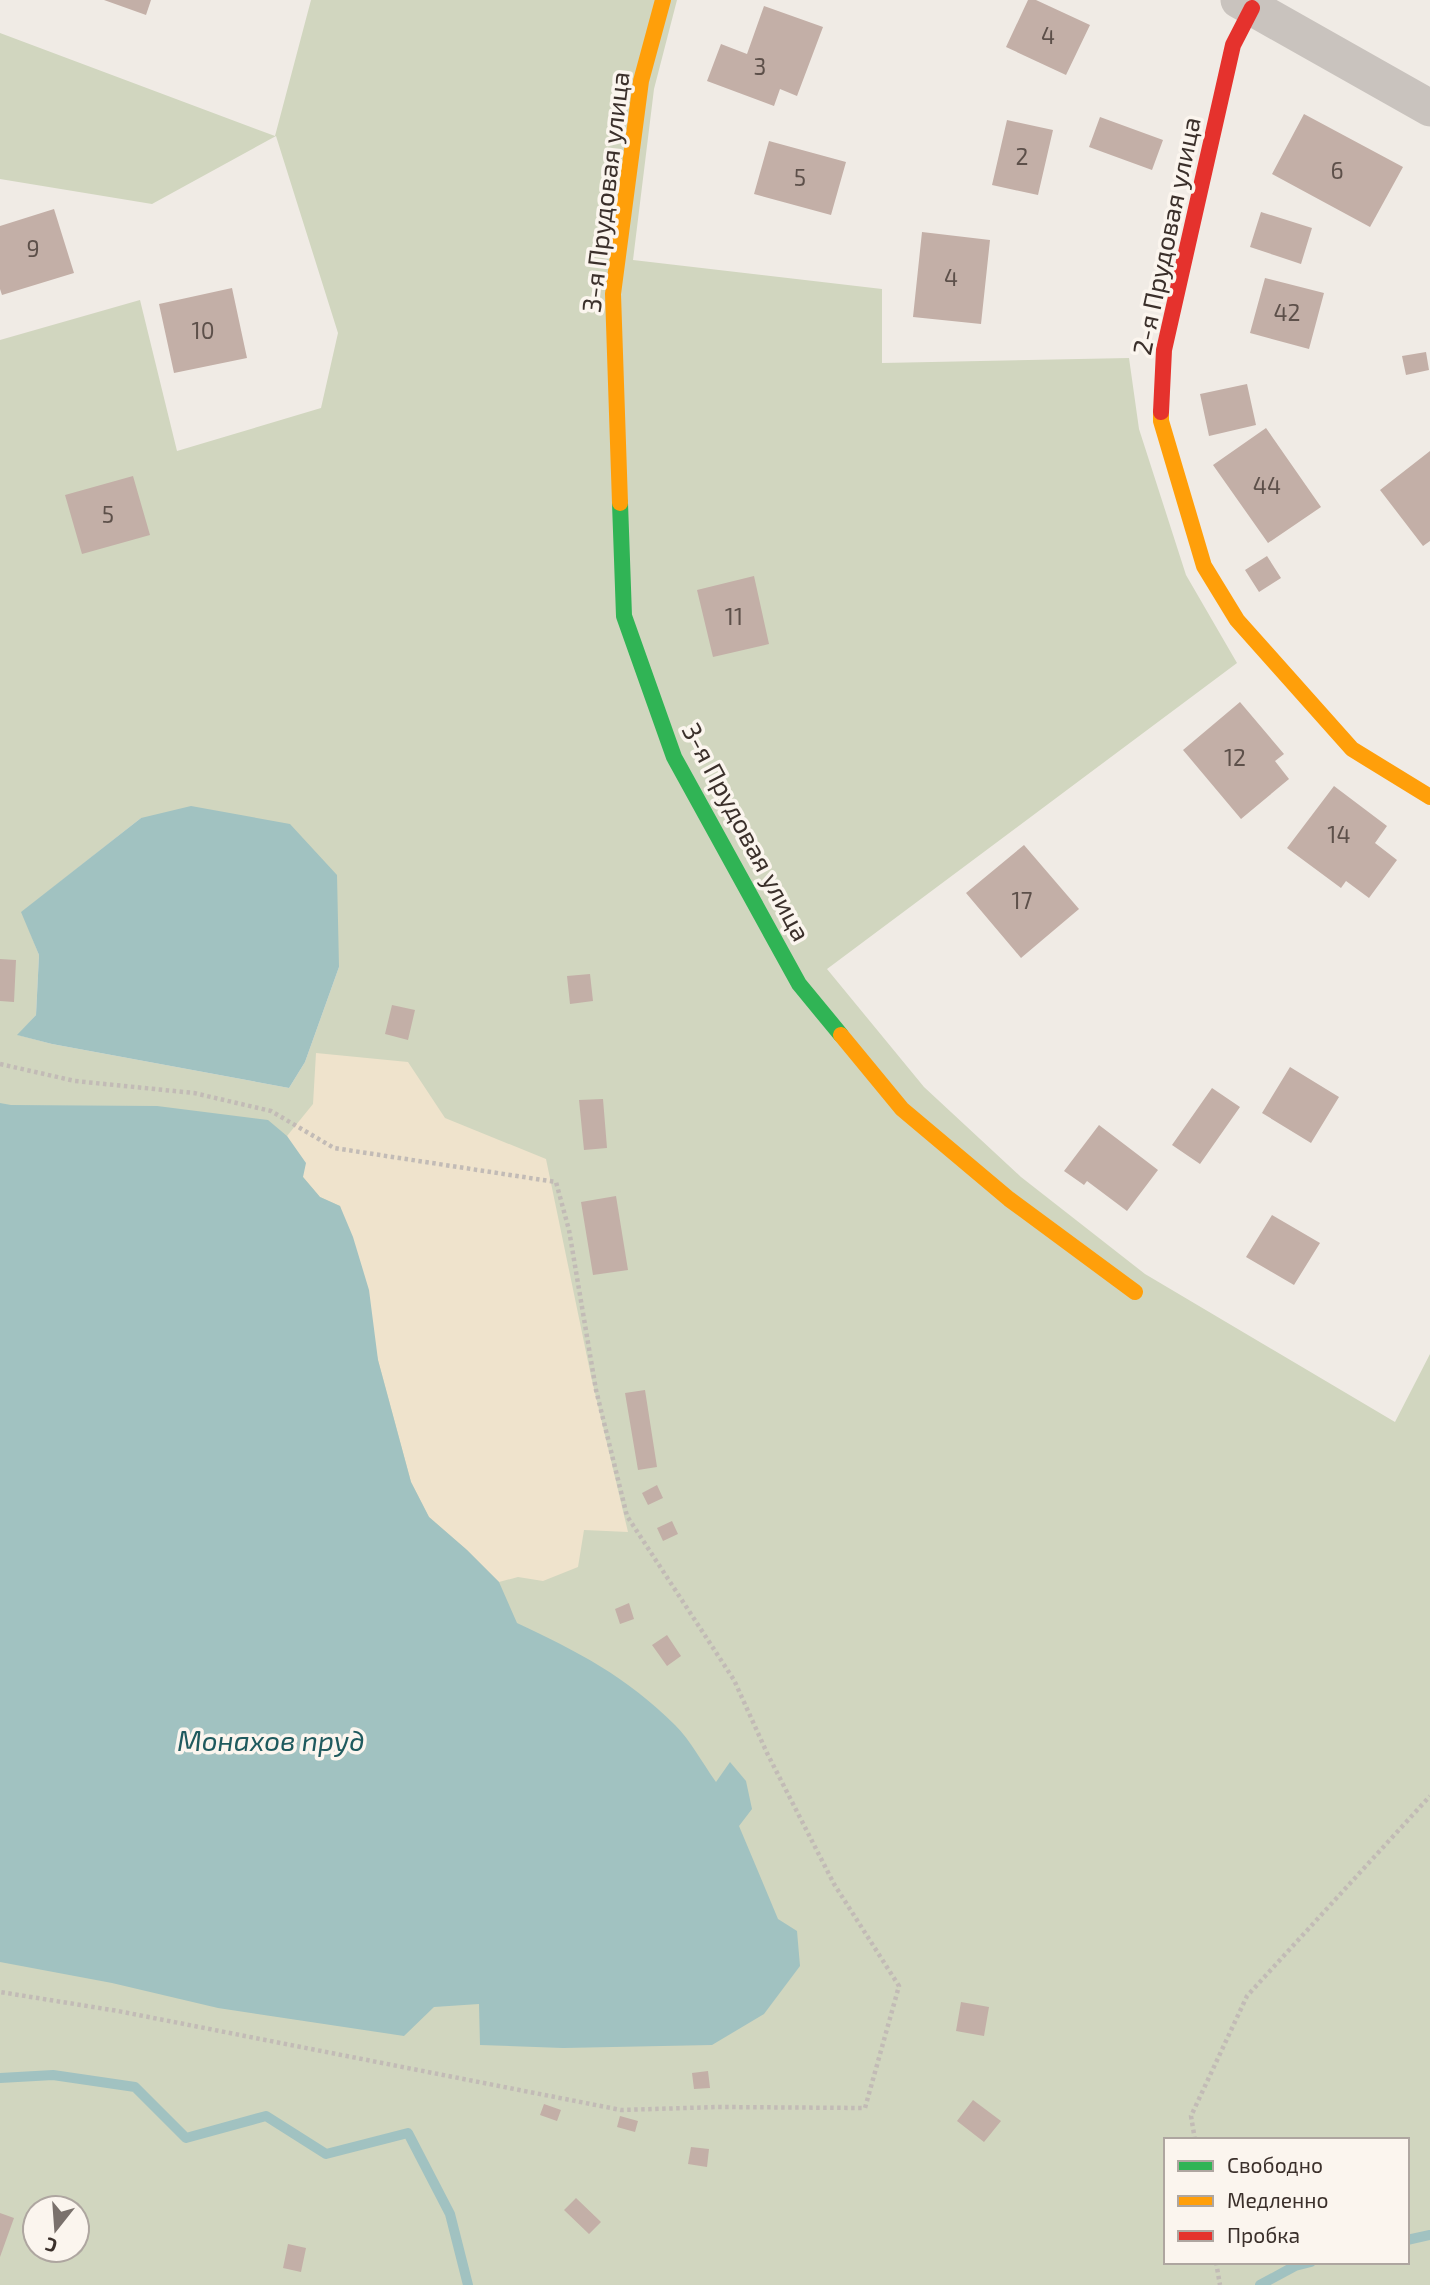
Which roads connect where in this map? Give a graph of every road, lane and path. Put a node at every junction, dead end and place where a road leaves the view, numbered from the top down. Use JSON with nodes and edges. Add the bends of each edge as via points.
{"nodes":[{"id":1,"x":663,"y":0,"type":"edge"},
{"id":2,"x":1245,"y":4,"type":"edge"},
{"id":3,"x":1430,"y":108,"type":"edge"},
{"id":4,"x":1430,"y":797,"type":"edge"},
{"id":5,"x":0,"y":1064,"type":"edge"},
{"id":6,"x":1135,"y":1292,"type":"dead end"},
{"id":7,"x":1430,"y":1796,"type":"edge"},
{"id":8,"x":0,"y":1992,"type":"edge"},
{"id":9,"x":1195,"y":2138,"type":"edge"},
{"id":10,"x":1216,"y":2264,"type":"edge"},
{"id":11,"x":1220,"y":2285,"type":"edge"}],
"edges":[{"from":1,"to":6,"type":"street","name":"3-я Прудовая улица","via":[[641,81],[613,294],[624,616],[674,757],[799,985],[902,1109],[1009,1199]]},
{"from":2,"to":3,"type":"street"},
{"from":2,"to":4,"type":"street","name":"2-я Прудовая улица","via":[[1164,350],[1161,421],[1203,566],[1237,620],[1352,749]]},
{"from":5,"to":8,"type":"path","via":[[75,1081],[194,1093],[271,1111],[334,1148],[556,1182],[569,1230],[596,1390],[627,1516],[734,1680],[834,1884],[899,1986],[865,2108],[621,2110]]},
{"from":7,"to":9,"type":"path","via":[[1247,1996],[1191,2116]]},
{"from":10,"to":11,"type":"path"}]}
